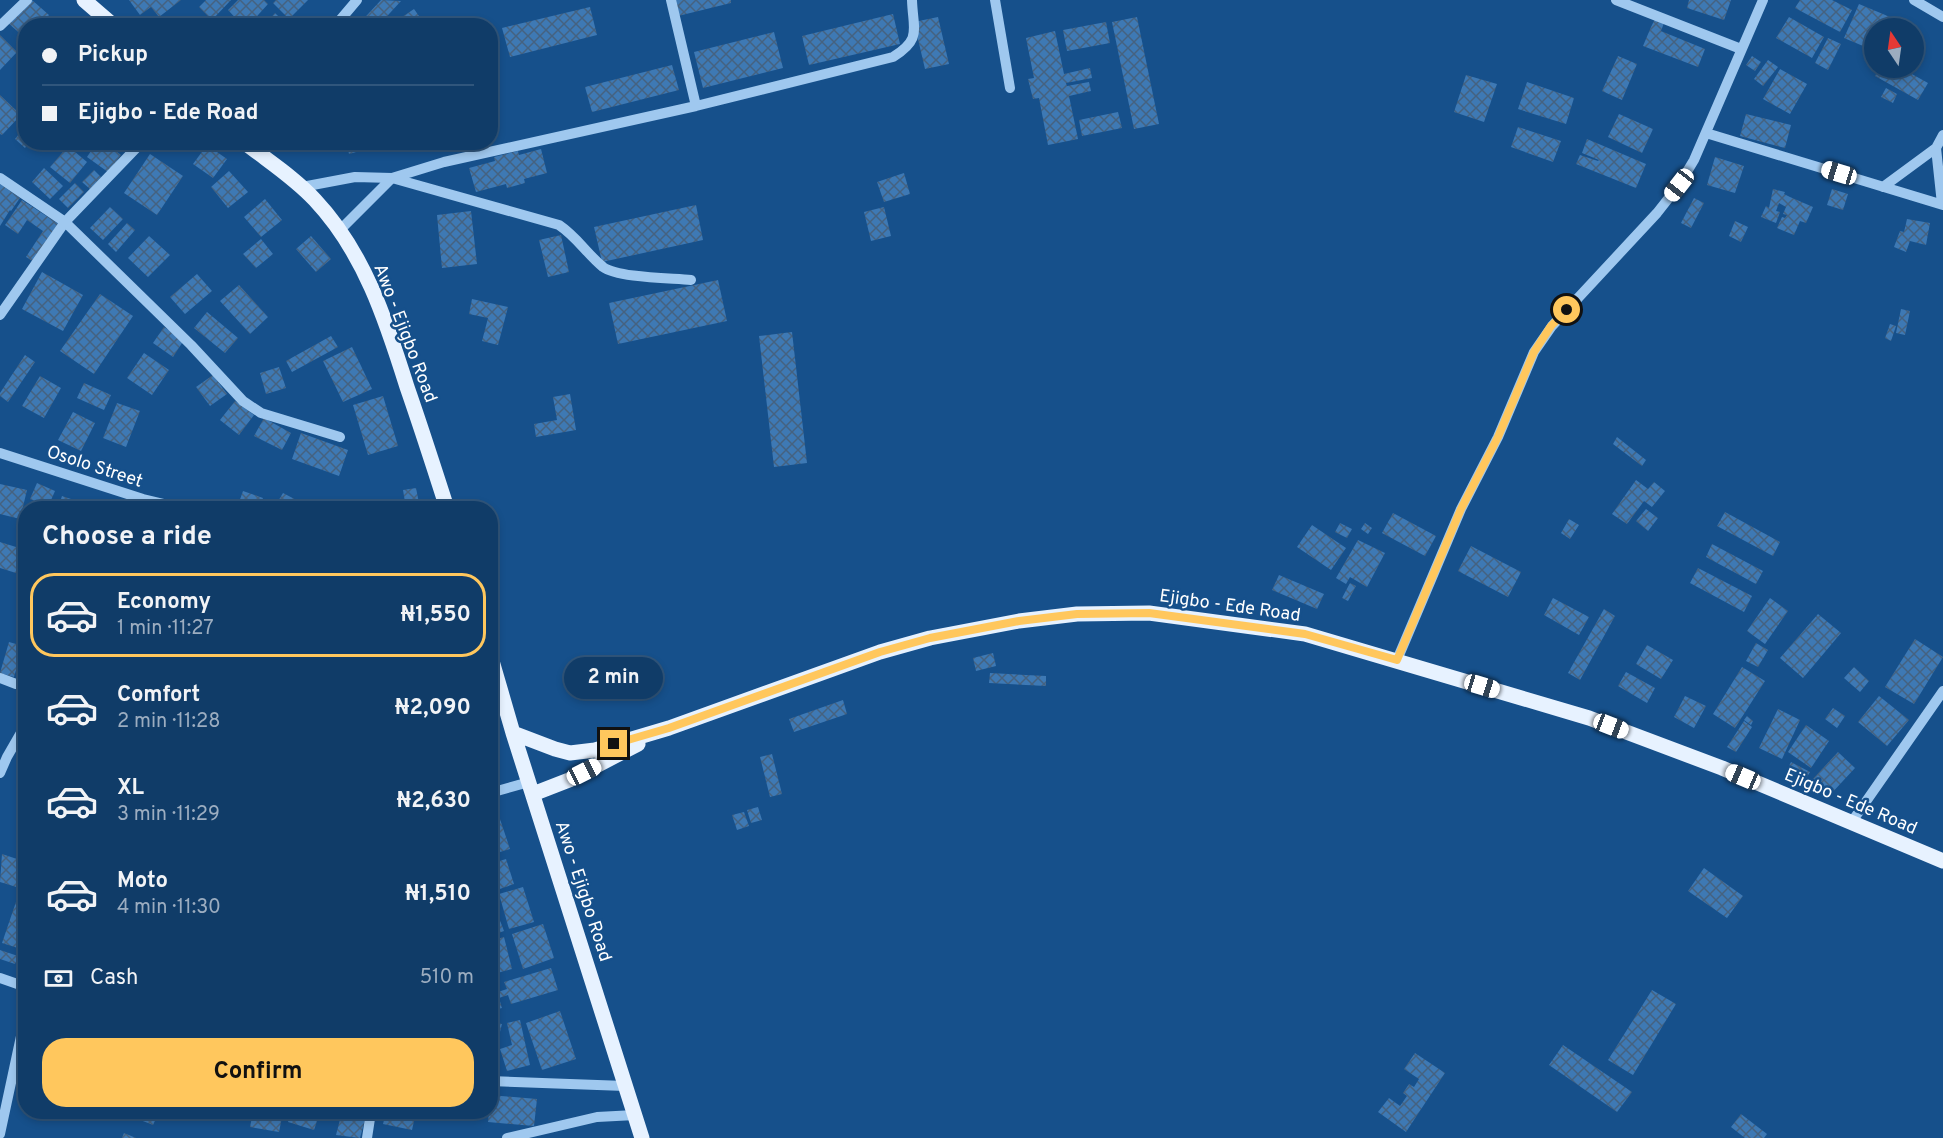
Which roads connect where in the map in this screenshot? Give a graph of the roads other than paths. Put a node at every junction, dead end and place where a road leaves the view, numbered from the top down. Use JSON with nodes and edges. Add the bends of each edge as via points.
{"nodes":[{"id":1,"x":27,"y":0,"type":"edge"},
{"id":2,"x":84,"y":0,"type":"edge"},
{"id":3,"x":357,"y":0,"type":"edge"},
{"id":4,"x":671,"y":0,"type":"edge"},
{"id":5,"x":912,"y":0,"type":"edge"},
{"id":6,"x":995,"y":0,"type":"edge"},
{"id":7,"x":1616,"y":0,"type":"edge"},
{"id":8,"x":1763,"y":0,"type":"edge"},
{"id":9,"x":1914,"y":0,"type":"edge"},
{"id":10,"x":1943,"y":16,"type":"edge"},
{"id":11,"x":105,"y":18,"type":"edge"},
{"id":12,"x":342,"y":18,"type":"edge"},
{"id":13,"x":0,"y":26,"type":"edge"},
{"id":14,"x":1741,"y":50,"type":"junction"},
{"id":15,"x":1010,"y":88,"type":"dead end"},
{"id":16,"x":696,"y":106,"type":"junction"},
{"id":17,"x":1706,"y":133,"type":"junction"},
{"id":18,"x":1943,"y":135,"type":"edge"},
{"id":19,"x":1936,"y":148,"type":"junction"},
{"id":20,"x":134,"y":150,"type":"edge"},
{"id":21,"x":254,"y":150,"type":"edge"},
{"id":22,"x":0,"y":177,"type":"edge"},
{"id":23,"x":392,"y":178,"type":"junction"},
{"id":24,"x":302,"y":187,"type":"junction"},
{"id":25,"x":1883,"y":187,"type":"junction"},
{"id":26,"x":1942,"y":204,"type":"edge"},
{"id":27,"x":65,"y":222,"type":"junction"},
{"id":28,"x":340,"y":230,"type":"junction"},
{"id":29,"x":691,"y":280,"type":"dead end"},
{"id":30,"x":0,"y":315,"type":"edge"},
{"id":31,"x":340,"y":437,"type":"dead end"},
{"id":32,"x":0,"y":453,"type":"edge"},
{"id":33,"x":136,"y":501,"type":"edge"},
{"id":34,"x":445,"y":501,"type":"edge"},
{"id":35,"x":1397,"y":660,"type":"junction"},
{"id":36,"x":0,"y":678,"type":"edge"},
{"id":37,"x":498,"y":681,"type":"edge"},
{"id":38,"x":18,"y":684,"type":"edge"},
{"id":39,"x":1943,"y":691,"type":"edge"},
{"id":40,"x":669,"y":728,"type":"junction"},
{"id":41,"x":513,"y":733,"type":"junction"},
{"id":42,"x":18,"y":738,"type":"edge"},
{"id":43,"x":0,"y":773,"type":"edge"},
{"id":44,"x":531,"y":788,"type":"junction"},
{"id":45,"x":498,"y":792,"type":"edge"},
{"id":46,"x":1851,"y":823,"type":"junction"},
{"id":47,"x":1943,"y":861,"type":"edge"},
{"id":48,"x":0,"y":978,"type":"edge"},
{"id":49,"x":18,"y":984,"type":"edge"},
{"id":50,"x":18,"y":1050,"type":"edge"},
{"id":51,"x":498,"y":1081,"type":"edge"},
{"id":52,"x":625,"y":1086,"type":"junction"},
{"id":53,"x":635,"y":1115,"type":"junction"},
{"id":54,"x":370,"y":1119,"type":"edge"},
{"id":55,"x":0,"y":1134,"type":"edge"},
{"id":56,"x":367,"y":1138,"type":"edge"},
{"id":57,"x":507,"y":1138,"type":"edge"},
{"id":58,"x":642,"y":1138,"type":"edge"}],
"edges":[{"from":1,"to":13,"type":"street"},
{"from":2,"to":11,"type":"main road"},
{"from":3,"to":12,"type":"street"},
{"from":4,"to":16,"type":"street"},
{"from":5,"to":16,"type":"street","via":[[914,39],[893,57]]},
{"from":6,"to":15,"type":"street"},
{"from":7,"to":14,"type":"street"},
{"from":8,"to":14,"type":"street"},
{"from":9,"to":10,"type":"street"},
{"from":14,"to":17,"type":"street"},
{"from":16,"to":23,"type":"street","via":[[444,162]]},
{"from":17,"to":25,"type":"street"},
{"from":17,"to":35,"type":"street","via":[[1679,185],[1551,326],[1534,352]]},
{"from":18,"to":19,"type":"street"},
{"from":19,"to":25,"type":"street"},
{"from":19,"to":26,"type":"street"},
{"from":20,"to":27,"type":"street"},
{"from":21,"to":24,"type":"main road","name":"Awo - Ejigbo Road"},
{"from":22,"to":27,"type":"street"},
{"from":23,"to":24,"type":"street","via":[[355,177]]},
{"from":23,"to":28,"type":"street"},
{"from":23,"to":29,"type":"street","via":[[559,225],[604,268],[616,273]]},
{"from":24,"to":28,"type":"main road","name":"Awo - Ejigbo Road"},
{"from":25,"to":26,"type":"street"},
{"from":27,"to":30,"type":"street"},
{"from":27,"to":31,"type":"street","via":[[243,401],[261,413]]},
{"from":28,"to":34,"type":"main road","name":"Awo - Ejigbo Road","via":[[375,295]]},
{"from":32,"to":33,"type":"street","name":"Osolo Street"},
{"from":35,"to":40,"type":"main road","name":"Ejigbo - Ede Road","via":[[1305,634],[1149,613],[1077,614],[930,638],[880,652]]},
{"from":35,"to":46,"type":"main road","name":"Ejigbo - Ede Road","via":[[1589,718],[1722,768]]},
{"from":36,"to":38,"type":"street"},
{"from":37,"to":41,"type":"main road","name":"Awo - Ejigbo Road"},
{"from":39,"to":46,"type":"street"},
{"from":40,"to":41,"type":"main road","name":"Ejigbo - Ede Road","via":[[595,750],[570,753]]},
{"from":40,"to":44,"type":"main road","name":"Ejigbo - Ede Road","via":[[569,780]]},
{"from":41,"to":44,"type":"main road","name":"Awo - Ejigbo Road"},
{"from":42,"to":43,"type":"street"},
{"from":44,"to":45,"type":"street"},
{"from":44,"to":52,"type":"main road","name":"Awo - Ejigbo Road"},
{"from":46,"to":47,"type":"main road","name":"Ejigbo - Ede Road"},
{"from":48,"to":49,"type":"street"},
{"from":50,"to":55,"type":"street"},
{"from":51,"to":52,"type":"street"},
{"from":52,"to":53,"type":"main road","name":"Awo - Ejigbo Road"},
{"from":53,"to":57,"type":"street","via":[[597,1117]]},
{"from":53,"to":58,"type":"main road","name":"Awo - Ejigbo Road"},
{"from":54,"to":56,"type":"street"}]}
